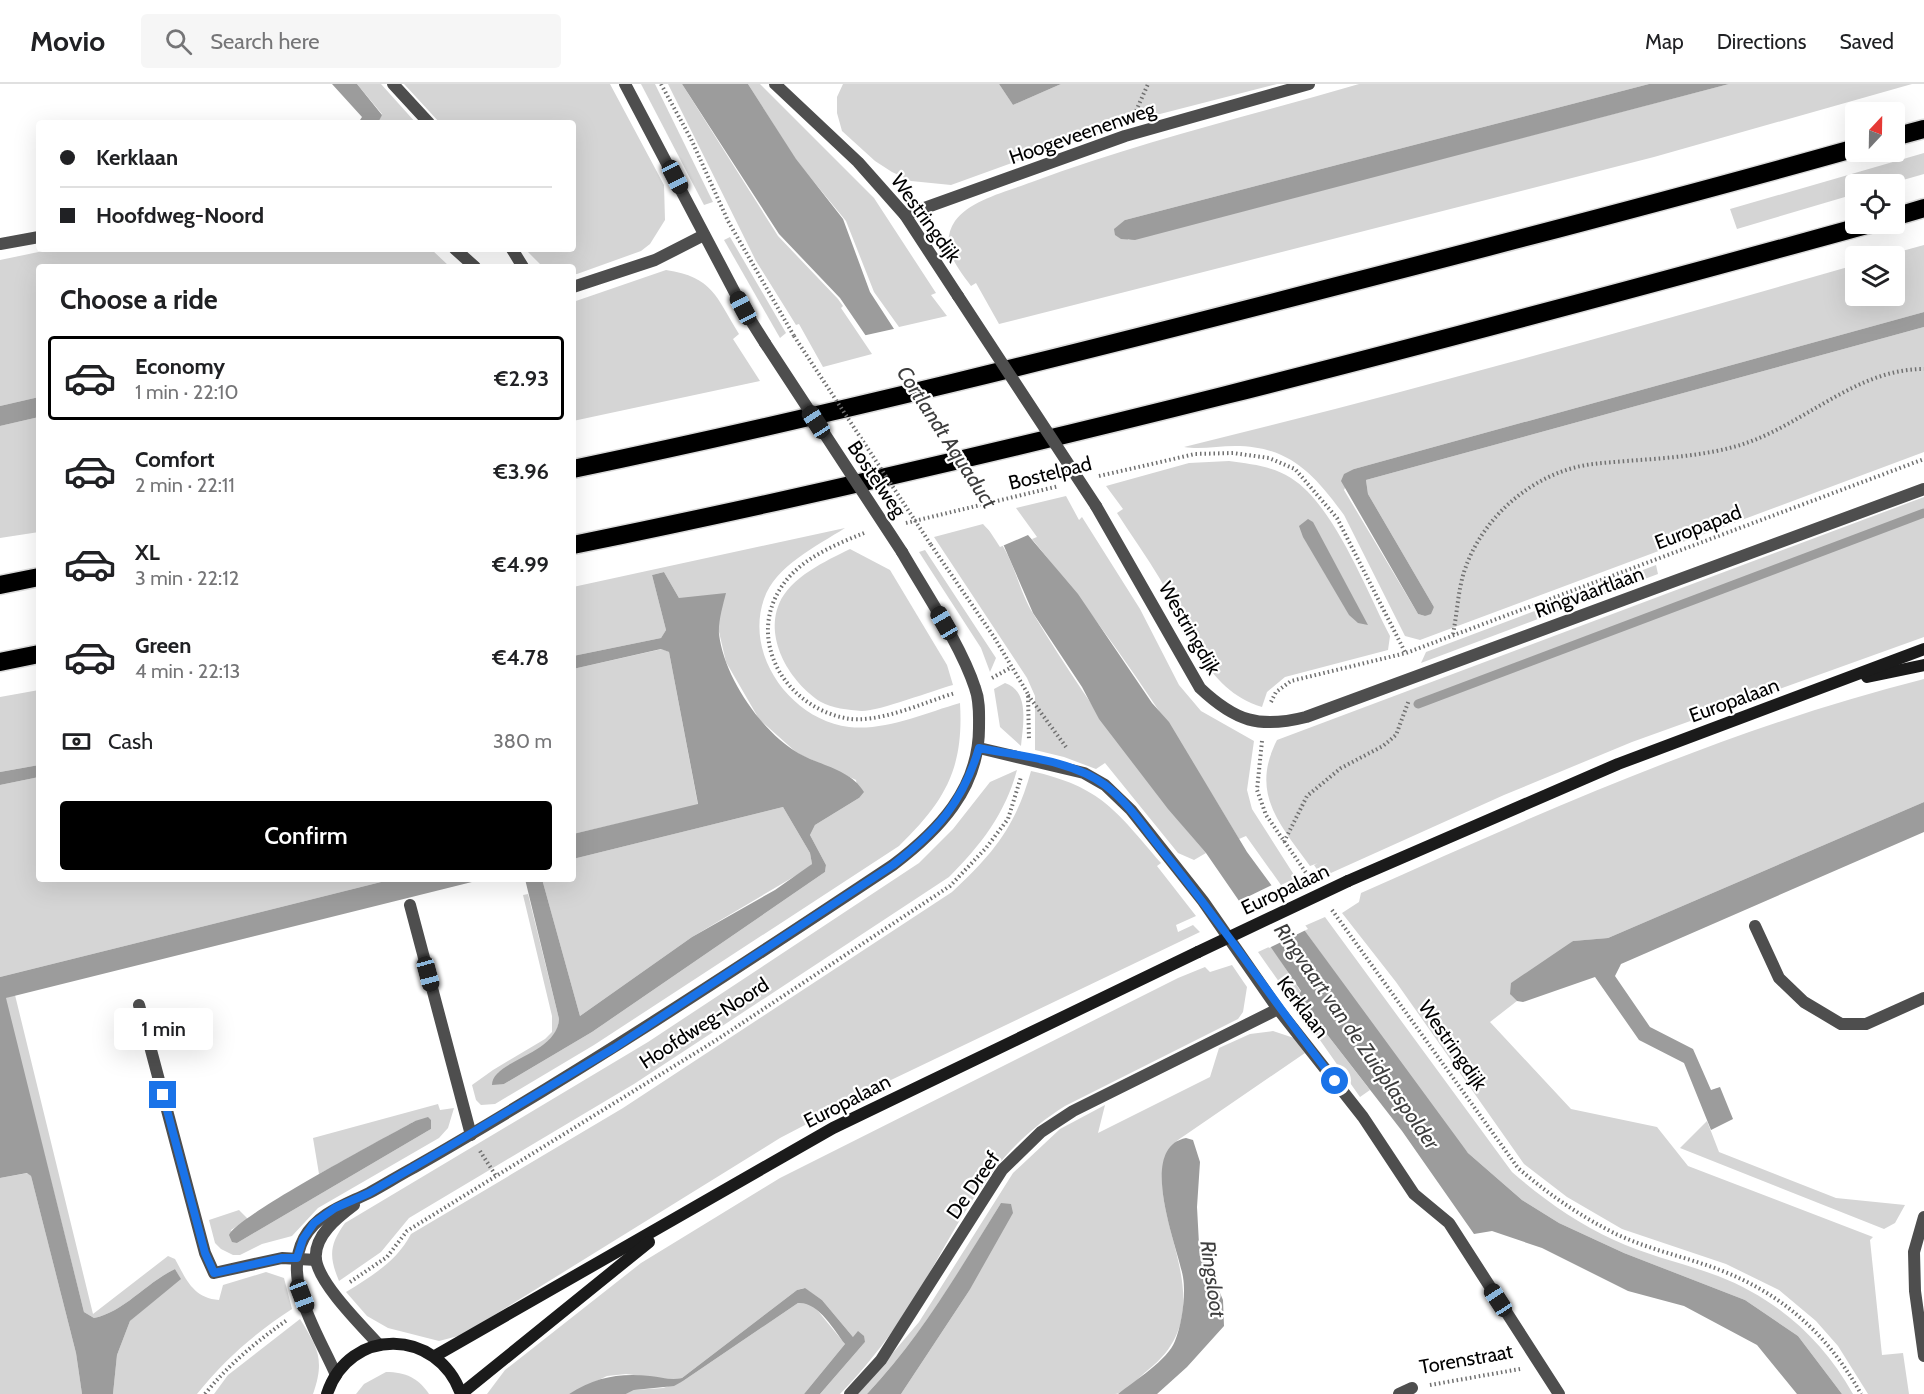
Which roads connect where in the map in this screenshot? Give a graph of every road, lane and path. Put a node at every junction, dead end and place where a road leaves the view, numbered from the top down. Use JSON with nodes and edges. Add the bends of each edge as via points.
{"nodes":[{"id":1,"x":393,"y":84,"type":"edge"},
{"id":2,"x":625,"y":84,"type":"edge"},
{"id":3,"x":661,"y":84,"type":"edge"},
{"id":4,"x":775,"y":84,"type":"edge"},
{"id":5,"x":1309,"y":84,"type":"edge"},
{"id":6,"x":426,"y":120,"type":"edge"},
{"id":7,"x":1924,"y":129,"type":"edge"},
{"id":8,"x":1905,"y":134,"type":"edge"},
{"id":9,"x":1845,"y":151,"type":"edge"},
{"id":10,"x":1924,"y":208,"type":"edge"},
{"id":11,"x":1905,"y":214,"type":"edge"},
{"id":12,"x":904,"y":215,"type":"junction"},
{"id":13,"x":1845,"y":231,"type":"edge"},
{"id":14,"x":704,"y":234,"type":"junction"},
{"id":15,"x":36,"y":238,"type":"edge"},
{"id":16,"x":0,"y":244,"type":"edge"},
{"id":17,"x":458,"y":252,"type":"edge"},
{"id":18,"x":472,"y":264,"type":"edge"},
{"id":19,"x":576,"y":285,"type":"edge"},
{"id":20,"x":1924,"y":369,"type":"edge"},
{"id":21,"x":1924,"y":459,"type":"edge"},
{"id":22,"x":576,"y":468,"type":"edge"},
{"id":23,"x":1092,"y":478,"type":"dead end"},
{"id":24,"x":1070,"y":483,"type":"dead end"},
{"id":25,"x":1924,"y":489,"type":"edge"},
{"id":26,"x":902,"y":524,"type":"dead end"},
{"id":27,"x":868,"y":531,"type":"dead end"},
{"id":28,"x":576,"y":544,"type":"edge"},
{"id":29,"x":36,"y":578,"type":"edge"},
{"id":30,"x":0,"y":585,"type":"edge"},
{"id":31,"x":1453,"y":635,"type":"junction"},
{"id":32,"x":1924,"y":649,"type":"edge"},
{"id":33,"x":1406,"y":653,"type":"junction"},
{"id":34,"x":36,"y":655,"type":"edge"},
{"id":35,"x":0,"y":662,"type":"edge"},
{"id":36,"x":1924,"y":665,"type":"edge"},
{"id":37,"x":1010,"y":668,"type":"junction"},
{"id":38,"x":1409,"y":680,"type":"junction"},
{"id":39,"x":1831,"y":685,"type":"junction"},
{"id":40,"x":975,"y":687,"type":"junction"},
{"id":41,"x":1028,"y":694,"type":"junction"},
{"id":42,"x":1265,"y":724,"type":"junction"},
{"id":43,"x":979,"y":748,"type":"junction"},
{"id":44,"x":1028,"y":758,"type":"junction"},
{"id":45,"x":1084,"y":773,"type":"junction"},
{"id":46,"x":1284,"y":842,"type":"junction"},
{"id":47,"x":1315,"y":886,"type":"dead end"},
{"id":48,"x":1326,"y":902,"type":"dead end"},
{"id":49,"x":410,"y":904,"type":"dead end"},
{"id":50,"x":1755,"y":926,"type":"dead end"},
{"id":51,"x":1924,"y":998,"type":"edge"},
{"id":52,"x":139,"y":1005,"type":"dead end"},
{"id":53,"x":1278,"y":1009,"type":"junction"},
{"id":54,"x":471,"y":1135,"type":"junction"},
{"id":55,"x":496,"y":1176,"type":"junction"},
{"id":56,"x":369,"y":1193,"type":"junction"},
{"id":57,"x":1924,"y":1217,"type":"edge"},
{"id":58,"x":678,"y":1218,"type":"junction"},
{"id":59,"x":297,"y":1258,"type":"junction"},
{"id":60,"x":316,"y":1260,"type":"junction"},
{"id":61,"x":333,"y":1293,"type":"junction"},
{"id":62,"x":307,"y":1308,"type":"junction"},
{"id":63,"x":380,"y":1345,"type":"junction"},
{"id":64,"x":435,"y":1356,"type":"junction"},
{"id":65,"x":1924,"y":1356,"type":"edge"},
{"id":66,"x":1540,"y":1366,"type":"junction"},
{"id":67,"x":336,"y":1375,"type":"junction"},
{"id":68,"x":1412,"y":1388,"type":"joint"},
{"id":69,"x":205,"y":1394,"type":"edge"},
{"id":70,"x":327,"y":1394,"type":"edge"},
{"id":71,"x":461,"y":1394,"type":"edge"},
{"id":72,"x":850,"y":1394,"type":"edge"},
{"id":73,"x":1399,"y":1394,"type":"edge"},
{"id":74,"x":1559,"y":1394,"type":"edge"},
{"id":75,"x":1861,"y":1394,"type":"edge"}],
"edges":[{"from":1,"to":6,"type":"street"},
{"from":2,"to":14,"type":"street","name":"Bostelweg"},
{"from":3,"to":37,"type":"path","name":"Bostelweg","bridge":true,"via":[[728,221],[794,336],[994,637]]},
{"from":4,"to":12,"type":"street","name":"Westringdijk","via":[[858,162]]},
{"from":5,"to":12,"type":"street","name":"Hoogeveenenweg","via":[[1125,136]]},
{"from":7,"to":8,"type":"highway"},
{"from":9,"to":22,"type":"highway","via":[[1139,338]]},
{"from":10,"to":11,"type":"highway"},
{"from":12,"to":42,"type":"street","name":"Westringdijk","bridge":true,"via":[[1096,506],[1200,688],[1220,706],[1245,720]]},
{"from":13,"to":28,"type":"highway","via":[[1161,412],[742,511]]},
{"from":14,"to":19,"type":"street","via":[[655,260]]},
{"from":14,"to":40,"type":"street","name":"Bostelweg","bridge":true,"via":[[743,308],[902,552],[944,623]]},
{"from":15,"to":16,"type":"street"},
{"from":17,"to":18,"type":"street"},
{"from":20,"to":31,"type":"path","via":[[1907,369],[1862,383],[1779,429],[1733,447],[1590,464],[1545,479],[1504,506],[1480,538],[1464,572]]},
{"from":21,"to":31,"type":"path","name":"Europapad"},
{"from":23,"to":33,"type":"path","name":"Bostelpad","via":[[1195,454],[1233,453],[1269,458],[1295,469],[1337,518]]},
{"from":24,"to":26,"type":"path","name":"Bostelpad"},
{"from":25,"to":38,"type":"street","name":"Ringvaartlaan"},
{"from":27,"to":40,"type":"path","via":[[818,555],[790,576],[772,601],[765,631],[783,679],[816,709],[846,719],[866,720]]},
{"from":29,"to":30,"type":"highway"},
{"from":31,"to":33,"type":"path","name":"Europapad"},
{"from":32,"to":39,"type":"main road","name":"Europalaan"},
{"from":33,"to":42,"type":"path","name":"Europapad","via":[[1291,681],[1276,692]]},
{"from":34,"to":35,"type":"highway"},
{"from":36,"to":39,"type":"main road","name":"Europalaan"},
{"from":37,"to":40,"type":"path"},
{"from":37,"to":41,"type":"path","name":"Bostelweg"},
{"from":38,"to":42,"type":"street","name":"Ringvaartlaan","via":[[1306,717]]},
{"from":38,"to":46,"type":"path","via":[[1409,701],[1396,735],[1321,782],[1307,796]]},
{"from":39,"to":58,"type":"main road","name":"Europalaan","bridge":true,"via":[[1618,764],[1348,881],[833,1128]]},
{"from":40,"to":43,"type":"street","name":"Bostelweg","via":[[980,707]]},
{"from":41,"to":44,"type":"path","name":"Hoofdweg-Noord"},
{"from":41,"to":45,"type":"path","name":"Bostelweg"},
{"from":42,"to":46,"type":"path","via":[[1257,790],[1266,815]]},
{"from":43,"to":44,"type":"street","name":"Kerklaan"},
{"from":43,"to":54,"type":"street","name":"Hoofdweg-Noord","via":[[962,794],[926,840],[614,1048]]},
{"from":44,"to":45,"type":"street","name":"Kerklaan"},
{"from":44,"to":55,"type":"path","name":"Hoofdweg-Noord","via":[[1008,819],[950,886],[717,1039]]},
{"from":45,"to":53,"type":"street","name":"Kerklaan","via":[[1105,785],[1131,810],[1203,901]]},
{"from":46,"to":47,"type":"path"},
{"from":48,"to":75,"type":"path","name":"Westringdijk","via":[[1518,1168],[1550,1195],[1616,1234],[1719,1269],[1773,1297],[1814,1327]]},
{"from":49,"to":54,"type":"street"},
{"from":50,"to":51,"type":"street","via":[[1779,978],[1803,1002],[1841,1024],[1866,1024]]},
{"from":52,"to":59,"type":"street","via":[[205,1253],[214,1273]]},
{"from":53,"to":66,"type":"street","name":"Kerklaan","via":[[1363,1117],[1414,1194],[1449,1223]]},
{"from":53,"to":72,"type":"street","name":"De Dreef","via":[[1073,1111],[1041,1132],[1002,1170],[881,1360]]},
{"from":54,"to":55,"type":"path"},
{"from":54,"to":56,"type":"street","name":"Hoofdweg-Noord"},
{"from":55,"to":61,"type":"path","name":"Hoofdweg-Noord","via":[[407,1231],[387,1257]]},
{"from":56,"to":59,"type":"street","name":"Hoofdweg-Noord","via":[[335,1208],[314,1223]]},
{"from":56,"to":60,"type":"street","name":"Hoofdweg-Noord","via":[[333,1221],[320,1242]]},
{"from":57,"to":65,"type":"street","via":[[1914,1252]]},
{"from":58,"to":64,"type":"main road","name":"Europalaan"},
{"from":58,"to":71,"type":"main road","name":"Europalaan"},
{"from":59,"to":60,"type":"street"},
{"from":59,"to":62,"type":"street","name":"Hoofdweg-Noord","via":[[297,1284]]},
{"from":60,"to":61,"type":"street"},
{"from":61,"to":63,"type":"street"},
{"from":62,"to":67,"type":"street","name":"Hoofdweg-Noord"},
{"from":62,"to":69,"type":"path","via":[[256,1342],[222,1372]]},
{"from":63,"to":64,"type":"main road","via":[[408,1345]]},
{"from":63,"to":67,"type":"main road","via":[[355,1355]]},
{"from":64,"to":71,"type":"main road","via":[[451,1373]]},
{"from":66,"to":68,"type":"path","name":"Torenstraat"},
{"from":66,"to":74,"type":"street","name":"Kerklaan"},
{"from":67,"to":70,"type":"main road"},
{"from":68,"to":73,"type":"street","name":"Torenstraat"}]}
